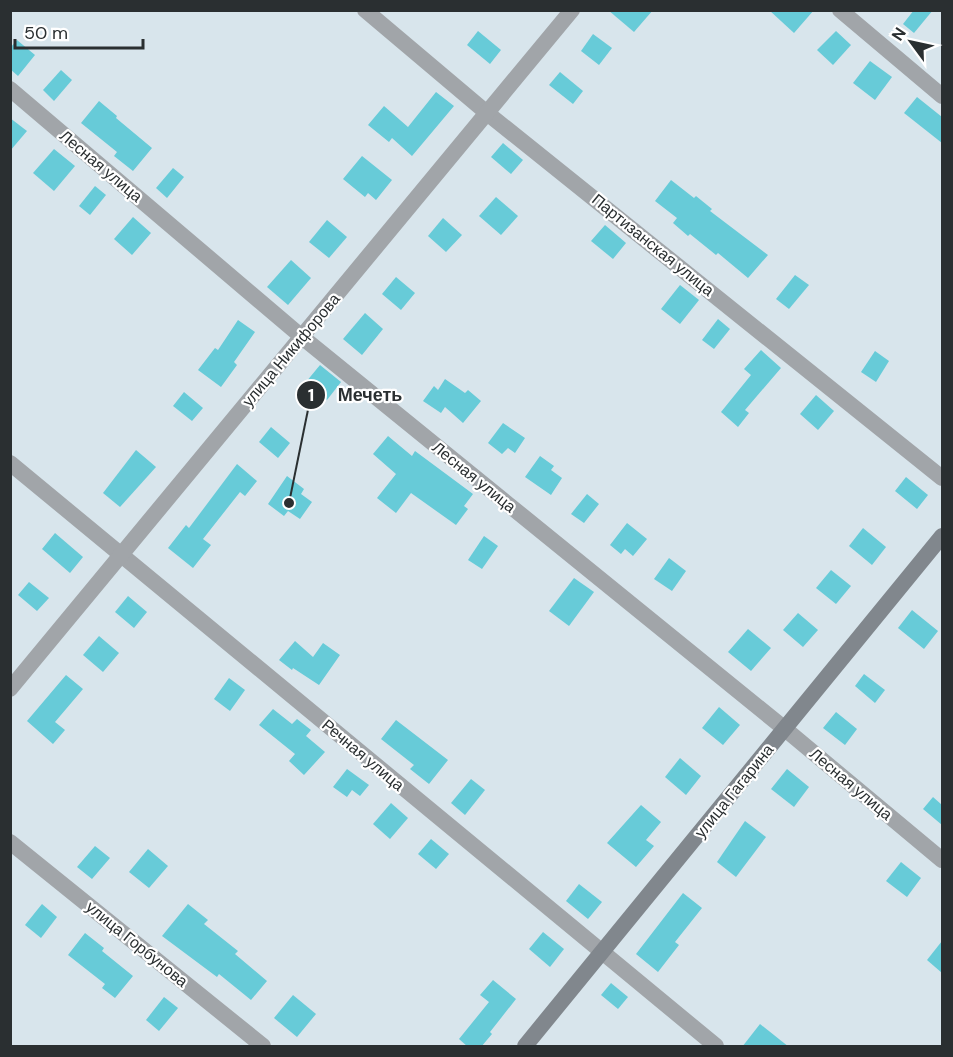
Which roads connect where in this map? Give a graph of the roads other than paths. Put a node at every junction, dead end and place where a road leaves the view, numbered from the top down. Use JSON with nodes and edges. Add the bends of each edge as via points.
{"nodes":[{"id":1,"x":365,"y":10,"type":"edge"},
{"id":2,"x":572,"y":10,"type":"edge"},
{"id":3,"x":840,"y":10,"type":"edge"},
{"id":4,"x":10,"y":89,"type":"edge"},
{"id":5,"x":942,"y":96,"type":"edge"},
{"id":6,"x":488,"y":113,"type":"junction"},
{"id":7,"x":302,"y":337,"type":"junction"},
{"id":8,"x":10,"y":463,"type":"edge"},
{"id":9,"x":942,"y":478,"type":"edge"},
{"id":10,"x":942,"y":536,"type":"edge"},
{"id":11,"x":122,"y":555,"type":"junction"},
{"id":12,"x":10,"y":688,"type":"edge"},
{"id":13,"x":785,"y":729,"type":"junction"},
{"id":14,"x":10,"y":842,"type":"edge"},
{"id":15,"x":942,"y":860,"type":"edge"},
{"id":16,"x":602,"y":953,"type":"junction"},
{"id":17,"x":263,"y":1047,"type":"edge"},
{"id":18,"x":525,"y":1047,"type":"edge"},
{"id":19,"x":716,"y":1047,"type":"edge"}],
"edges":[{"from":1,"to":6,"type":"street","name":"Партизанская улица"},
{"from":2,"to":6,"type":"street","name":"улица Никифорова"},
{"from":3,"to":5,"type":"street"},
{"from":4,"to":7,"type":"street","name":"Лесная улица"},
{"from":6,"to":7,"type":"street","name":"улица Никифорова"},
{"from":6,"to":9,"type":"street","name":"Партизанская улица"},
{"from":7,"to":11,"type":"street","name":"улица Никифорова"},
{"from":7,"to":13,"type":"street","name":"Лесная улица"},
{"from":8,"to":11,"type":"street","name":"Речная улица"},
{"from":10,"to":13,"type":"main road","name":"улица Гагарина"},
{"from":11,"to":12,"type":"street","name":"улица Никифорова"},
{"from":11,"to":16,"type":"street","name":"Речная улица"},
{"from":13,"to":15,"type":"street","name":"Лесная улица"},
{"from":13,"to":16,"type":"main road","name":"улица Гагарина"},
{"from":14,"to":17,"type":"street","name":"улица Горбунова"},
{"from":16,"to":18,"type":"main road","name":"улица Гагарина"},
{"from":16,"to":19,"type":"street","name":"Речная улица"}]}
